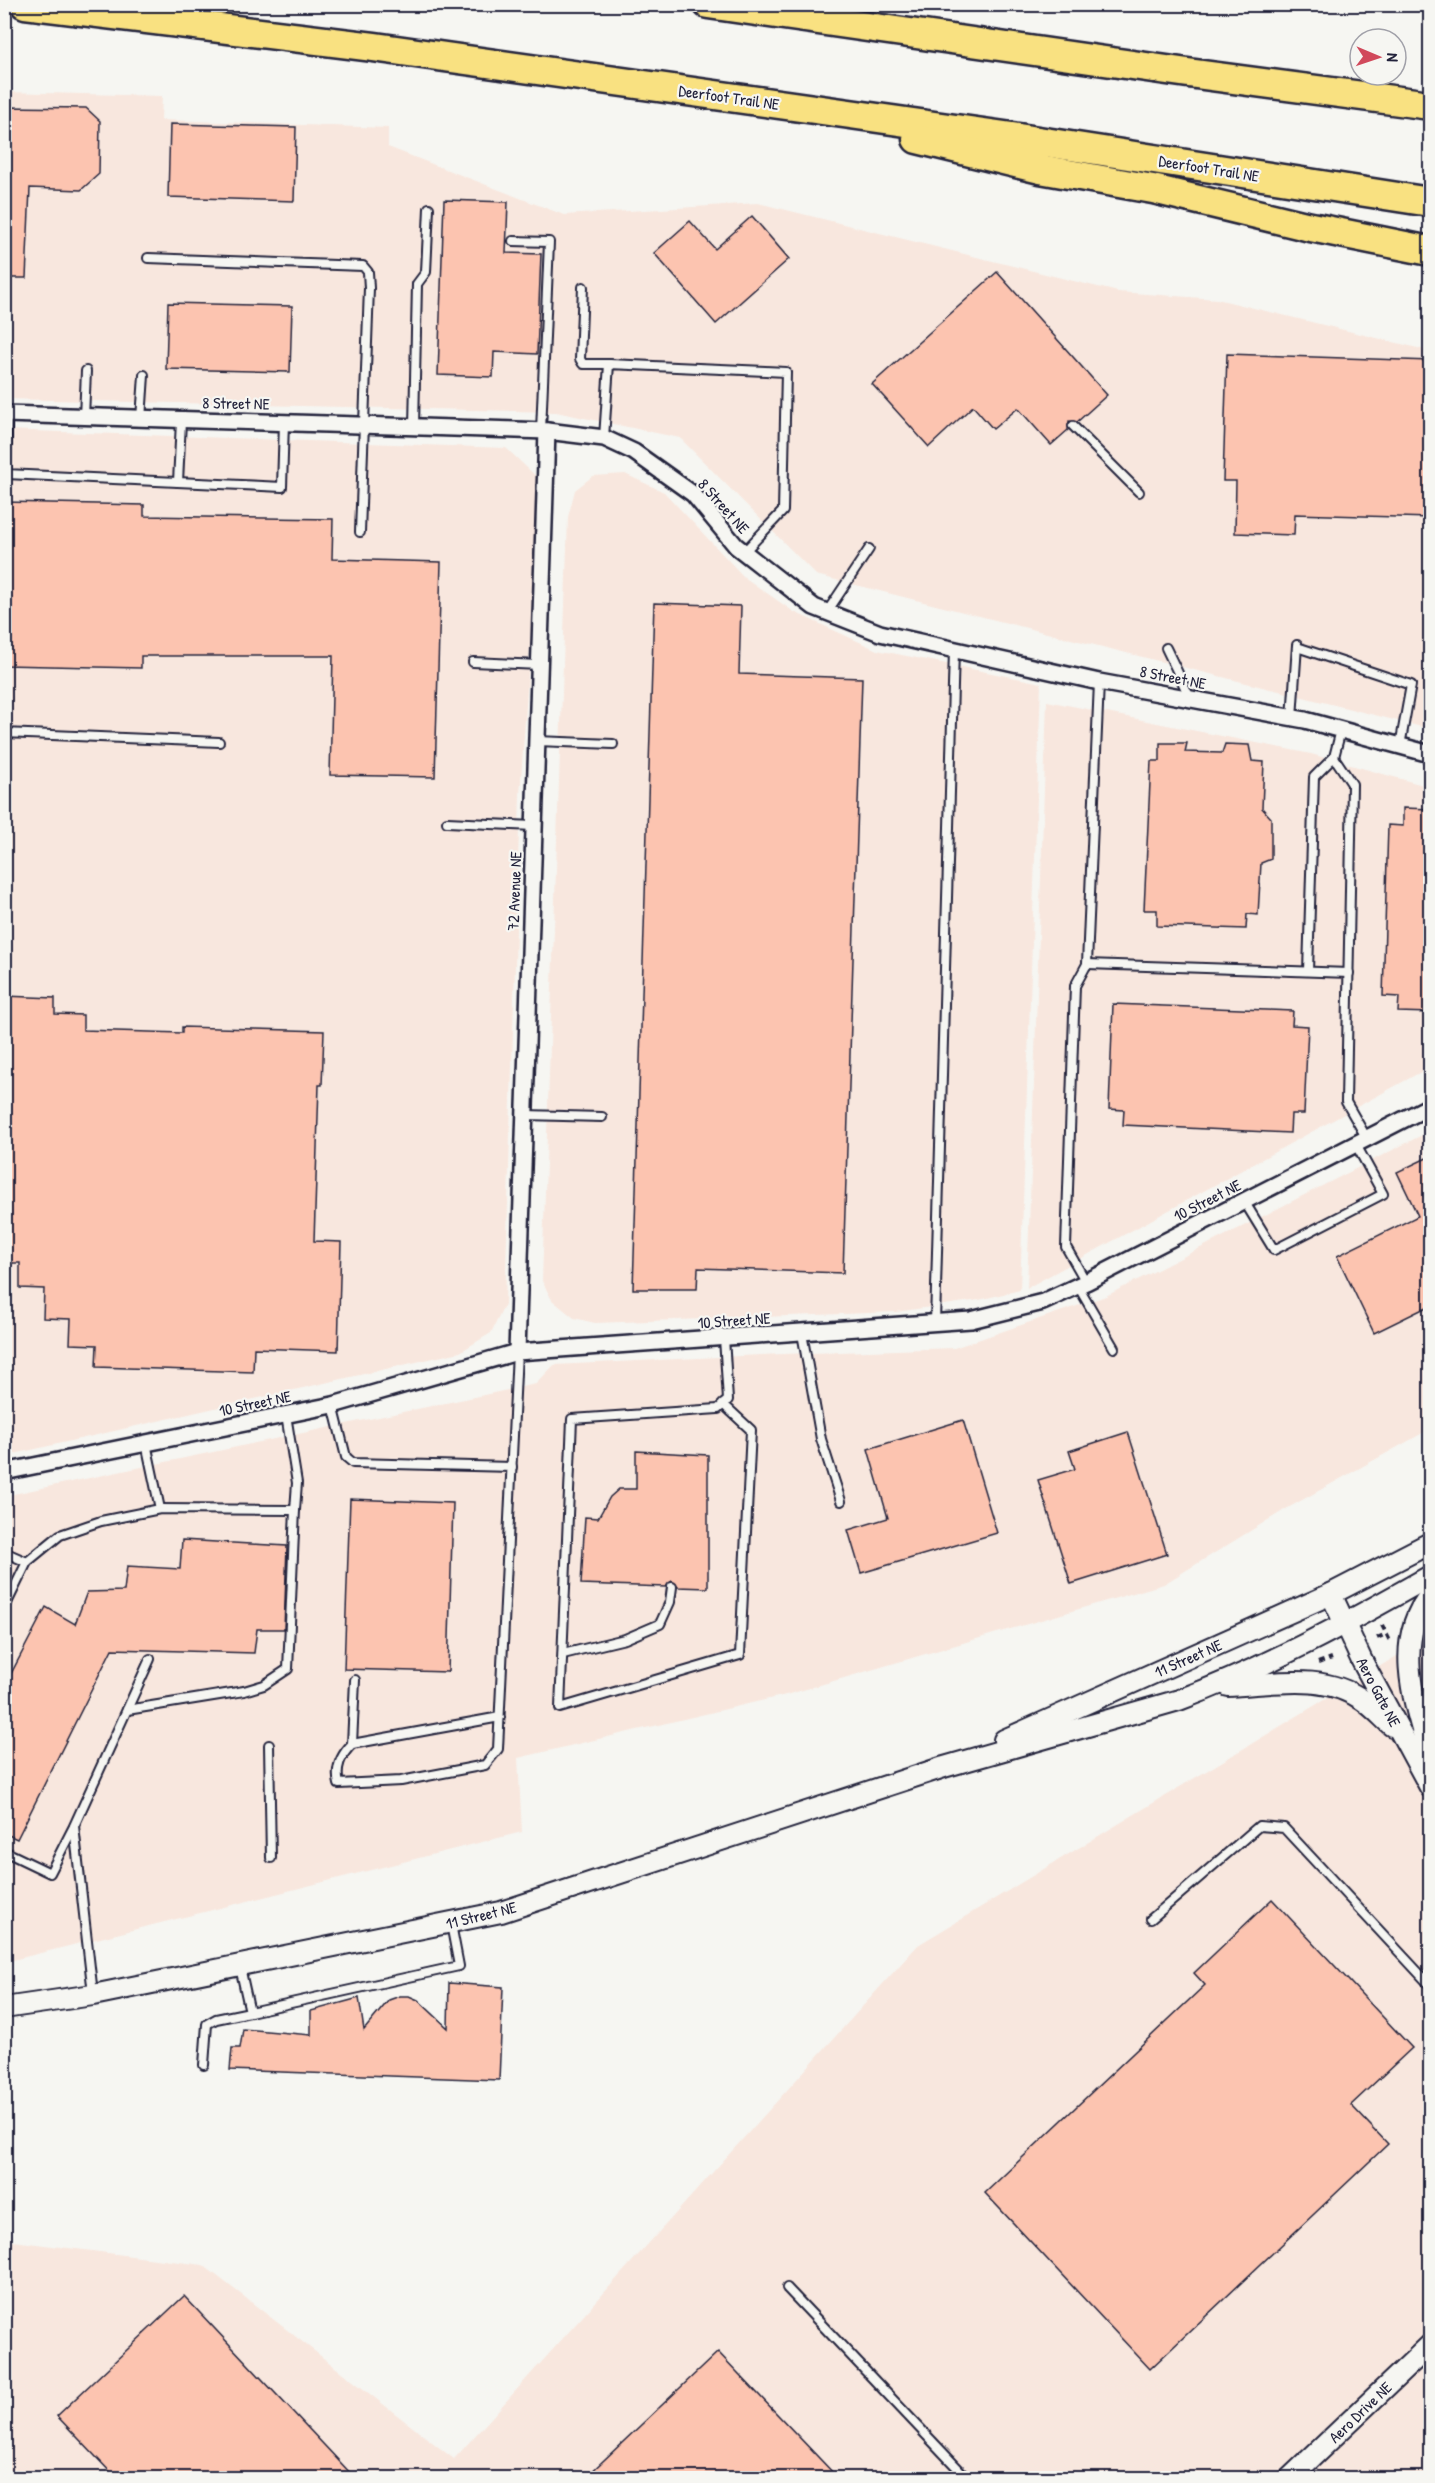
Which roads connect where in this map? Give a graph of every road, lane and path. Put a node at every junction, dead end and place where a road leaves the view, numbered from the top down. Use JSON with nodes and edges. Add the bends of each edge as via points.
{"nodes":[{"id":1,"x":25,"y":4,"type":"edge"},
{"id":2,"x":708,"y":4,"type":"edge"},
{"id":3,"x":1431,"y":105,"type":"edge"},
{"id":4,"x":850,"y":114,"type":"junction"},
{"id":5,"x":1431,"y":202,"type":"edge"},
{"id":6,"x":429,"y":208,"type":"dead end"},
{"id":7,"x":513,"y":241,"type":"dead end"},
{"id":8,"x":1431,"y":251,"type":"edge"},
{"id":9,"x":148,"y":258,"type":"dead end"},
{"id":10,"x":583,"y":287,"type":"dead end"},
{"id":11,"x":609,"y":364,"type":"junction"},
{"id":12,"x":86,"y":371,"type":"dead end"},
{"id":13,"x":144,"y":375,"type":"dead end"},
{"id":14,"x":6,"y":414,"type":"edge"},
{"id":15,"x":84,"y":417,"type":"junction"},
{"id":16,"x":141,"y":419,"type":"junction"},
{"id":17,"x":180,"y":421,"type":"junction"},
{"id":18,"x":284,"y":422,"type":"junction"},
{"id":19,"x":364,"y":425,"type":"junction"},
{"id":20,"x":1073,"y":426,"type":"dead end"},
{"id":21,"x":414,"y":427,"type":"junction"},
{"id":22,"x":544,"y":431,"type":"junction"},
{"id":23,"x":604,"y":438,"type":"junction"},
{"id":24,"x":178,"y":482,"type":"junction"},
{"id":25,"x":1139,"y":492,"type":"dead end"},
{"id":26,"x":360,"y":532,"type":"dead end"},
{"id":27,"x":869,"y":549,"type":"dead end"},
{"id":28,"x":744,"y":552,"type":"junction"},
{"id":29,"x":827,"y":612,"type":"junction"},
{"id":30,"x":1166,"y":648,"type":"dead end"},
{"id":31,"x":954,"y":650,"type":"junction"},
{"id":32,"x":473,"y":662,"type":"dead end"},
{"id":33,"x":539,"y":665,"type":"junction"},
{"id":34,"x":1098,"y":682,"type":"junction"},
{"id":35,"x":1191,"y":699,"type":"junction"},
{"id":36,"x":1292,"y":718,"type":"junction"},
{"id":37,"x":1341,"y":730,"type":"junction"},
{"id":38,"x":4,"y":733,"type":"edge"},
{"id":39,"x":537,"y":741,"type":"junction"},
{"id":40,"x":219,"y":742,"type":"dead end"},
{"id":41,"x":613,"y":744,"type":"dead end"},
{"id":42,"x":1400,"y":746,"type":"junction"},
{"id":43,"x":1431,"y":753,"type":"edge"},
{"id":44,"x":1334,"y":757,"type":"junction"},
{"id":45,"x":447,"y":822,"type":"dead end"},
{"id":46,"x":534,"y":826,"type":"junction"},
{"id":47,"x":1087,"y":964,"type":"junction"},
{"id":48,"x":1308,"y":971,"type":"junction"},
{"id":49,"x":1349,"y":973,"type":"junction"},
{"id":50,"x":1431,"y":1106,"type":"edge"},
{"id":51,"x":525,"y":1114,"type":"junction"},
{"id":52,"x":602,"y":1117,"type":"dead end"},
{"id":53,"x":1361,"y":1140,"type":"junction"},
{"id":54,"x":1244,"y":1201,"type":"junction"},
{"id":55,"x":1082,"y":1284,"type":"junction"},
{"id":56,"x":935,"y":1323,"type":"junction"},
{"id":57,"x":802,"y":1333,"type":"junction"},
{"id":58,"x":724,"y":1338,"type":"junction"},
{"id":59,"x":1114,"y":1348,"type":"dead end"},
{"id":60,"x":517,"y":1352,"type":"junction"},
{"id":61,"x":723,"y":1404,"type":"junction"},
{"id":62,"x":333,"y":1405,"type":"junction"},
{"id":63,"x":286,"y":1415,"type":"junction"},
{"id":64,"x":146,"y":1443,"type":"junction"},
{"id":65,"x":512,"y":1467,"type":"junction"},
{"id":66,"x":4,"y":1472,"type":"edge"},
{"id":67,"x":841,"y":1501,"type":"dead end"},
{"id":68,"x":160,"y":1509,"type":"junction"},
{"id":69,"x":295,"y":1510,"type":"junction"},
{"id":70,"x":1431,"y":1543,"type":"edge"},
{"id":71,"x":4,"y":1552,"type":"edge"},
{"id":72,"x":27,"y":1562,"type":"junction"},
{"id":73,"x":1431,"y":1576,"type":"edge"},
{"id":74,"x":672,"y":1587,"type":"dead end"},
{"id":75,"x":1332,"y":1594,"type":"junction"},
{"id":76,"x":1431,"y":1595,"type":"edge"},
{"id":77,"x":4,"y":1609,"type":"edge"},
{"id":78,"x":1344,"y":1625,"type":"junction"},
{"id":79,"x":1382,"y":1625,"type":"dead end"},
{"id":80,"x":1386,"y":1634,"type":"junction"},
{"id":81,"x":1377,"y":1638,"type":"dead end"},
{"id":82,"x":1393,"y":1645,"type":"dead end"},
{"id":83,"x":562,"y":1654,"type":"junction"},
{"id":84,"x":1332,"y":1658,"type":"dead end"},
{"id":85,"x":150,"y":1659,"type":"dead end"},
{"id":86,"x":1318,"y":1664,"type":"dead end"},
{"id":87,"x":355,"y":1680,"type":"dead end"},
{"id":88,"x":1212,"y":1687,"type":"junction"},
{"id":89,"x":127,"y":1710,"type":"junction"},
{"id":90,"x":500,"y":1718,"type":"junction"},
{"id":91,"x":1403,"y":1736,"type":"junction"},
{"id":92,"x":352,"y":1744,"type":"junction"},
{"id":93,"x":269,"y":1745,"type":"dead end"},
{"id":94,"x":1431,"y":1757,"type":"edge"},
{"id":95,"x":944,"y":1767,"type":"junction"},
{"id":96,"x":1431,"y":1787,"type":"edge"},
{"id":97,"x":74,"y":1826,"type":"junction"},
{"id":98,"x":4,"y":1851,"type":"edge"},
{"id":99,"x":271,"y":1857,"type":"dead end"},
{"id":100,"x":1151,"y":1919,"type":"dead end"},
{"id":101,"x":451,"y":1922,"type":"junction"},
{"id":102,"x":239,"y":1965,"type":"junction"},
{"id":103,"x":1431,"y":1985,"type":"edge"},
{"id":104,"x":93,"y":1995,"type":"junction"},
{"id":105,"x":4,"y":2008,"type":"edge"},
{"id":106,"x":250,"y":2012,"type":"junction"},
{"id":107,"x":204,"y":2065,"type":"dead end"},
{"id":108,"x":787,"y":2288,"type":"dead end"},
{"id":109,"x":1431,"y":2345,"type":"edge"},
{"id":110,"x":967,"y":2478,"type":"edge"},
{"id":111,"x":1290,"y":2478,"type":"edge"}],
"edges":[{"from":1,"to":4,"type":"highway","name":"Deerfoot Trail NE","via":[[374,47]]},
{"from":2,"to":3,"type":"highway"},
{"from":4,"to":5,"type":"highway","name":"Deerfoot Trail NE"},
{"from":4,"to":8,"type":"highway","via":[[938,146]]},
{"from":6,"to":21,"type":"lane","via":[[426,272],[417,284]]},
{"from":7,"to":22,"type":"lane","via":[[549,242]]},
{"from":9,"to":19,"type":"lane","via":[[363,266],[368,272],[369,288]]},
{"from":10,"to":11,"type":"lane","via":[[580,359],[583,364]]},
{"from":11,"to":23,"type":"lane"},
{"from":11,"to":28,"type":"lane","via":[[786,372],[783,511]]},
{"from":12,"to":15,"type":"lane"},
{"from":13,"to":16,"type":"lane"},
{"from":14,"to":15,"type":"street","name":"8 Street NE"},
{"from":14,"to":24,"type":"lane","via":[[6,474]]},
{"from":15,"to":16,"type":"street","name":"8 Street NE"},
{"from":16,"to":17,"type":"street","name":"8 Street NE"},
{"from":17,"to":18,"type":"street","name":"8 Street NE"},
{"from":17,"to":24,"type":"lane"},
{"from":18,"to":19,"type":"street","name":"8 Street NE"},
{"from":18,"to":24,"type":"lane","via":[[282,487]]},
{"from":19,"to":21,"type":"street","name":"8 Street NE"},
{"from":19,"to":26,"type":"lane"},
{"from":20,"to":25,"type":"lane"},
{"from":21,"to":22,"type":"street","name":"8 Street NE"},
{"from":22,"to":23,"type":"street","name":"8 Street NE"},
{"from":22,"to":33,"type":"street","name":"72 Avenue NE"},
{"from":23,"to":28,"type":"street","name":"8 Street NE","via":[[634,452],[693,494]]},
{"from":27,"to":29,"type":"lane"},
{"from":28,"to":29,"type":"street","name":"8 Street NE","via":[[814,607]]},
{"from":29,"to":31,"type":"street","name":"8 Street NE","via":[[880,633]]},
{"from":30,"to":35,"type":"lane"},
{"from":31,"to":34,"type":"street","name":"8 Street NE"},
{"from":31,"to":56,"type":"lane"},
{"from":32,"to":33,"type":"lane"},
{"from":33,"to":39,"type":"street","name":"72 Avenue NE"},
{"from":34,"to":35,"type":"street","name":"8 Street NE"},
{"from":34,"to":47,"type":"lane"},
{"from":35,"to":36,"type":"street","name":"8 Street NE"},
{"from":36,"to":37,"type":"street","name":"8 Street NE"},
{"from":36,"to":42,"type":"lane","via":[[1297,645],[1412,685]]},
{"from":37,"to":42,"type":"street","name":"8 Street NE"},
{"from":37,"to":44,"type":"lane"},
{"from":38,"to":40,"type":"lane"},
{"from":39,"to":41,"type":"lane"},
{"from":39,"to":46,"type":"street","name":"72 Avenue NE"},
{"from":42,"to":43,"type":"street","name":"8 Street NE"},
{"from":44,"to":48,"type":"lane","via":[[1314,777]]},
{"from":44,"to":49,"type":"lane","via":[[1352,784]]},
{"from":45,"to":46,"type":"lane"},
{"from":46,"to":51,"type":"street","name":"72 Avenue NE"},
{"from":47,"to":48,"type":"lane"},
{"from":47,"to":55,"type":"lane","via":[[1075,986],[1066,1247]]},
{"from":48,"to":49,"type":"lane"},
{"from":49,"to":53,"type":"lane","via":[[1346,1102]]},
{"from":50,"to":53,"type":"street","name":"10 Street NE"},
{"from":51,"to":52,"type":"lane"},
{"from":51,"to":60,"type":"street","name":"72 Avenue NE"},
{"from":53,"to":54,"type":"street","name":"10 Street NE"},
{"from":53,"to":54,"type":"lane","via":[[1383,1194],[1274,1250]]},
{"from":54,"to":55,"type":"street","name":"10 Street NE"},
{"from":55,"to":56,"type":"street","name":"10 Street NE","via":[[1043,1302],[971,1320]]},
{"from":55,"to":59,"type":"lane"},
{"from":56,"to":57,"type":"street","name":"10 Street NE"},
{"from":57,"to":58,"type":"street","name":"10 Street NE"},
{"from":57,"to":67,"type":"lane","via":[[821,1439]]},
{"from":58,"to":60,"type":"street","name":"10 Street NE"},
{"from":58,"to":61,"type":"lane","via":[[728,1400]]},
{"from":60,"to":62,"type":"street","name":"10 Street NE"},
{"from":60,"to":65,"type":"lane"},
{"from":61,"to":83,"type":"lane","via":[[718,1408],[572,1419]]},
{"from":61,"to":83,"type":"lane","via":[[751,1430],[740,1654],[560,1708]]},
{"from":62,"to":63,"type":"street","name":"10 Street NE"},
{"from":62,"to":65,"type":"lane","via":[[346,1458],[353,1463]]},
{"from":63,"to":64,"type":"street","name":"10 Street NE"},
{"from":63,"to":69,"type":"lane","via":[[297,1484]]},
{"from":64,"to":66,"type":"street","name":"10 Street NE"},
{"from":64,"to":68,"type":"lane"},
{"from":65,"to":90,"type":"lane"},
{"from":68,"to":69,"type":"lane"},
{"from":68,"to":72,"type":"lane","via":[[101,1521],[60,1535]]},
{"from":69,"to":89,"type":"lane","via":[[288,1669],[264,1685],[244,1691]]},
{"from":70,"to":75,"type":"street","name":"11 Street NE"},
{"from":71,"to":72,"type":"lane"},
{"from":72,"to":77,"type":"lane"},
{"from":73,"to":78,"type":"street","name":"11 Street NE"},
{"from":74,"to":83,"type":"lane","via":[[660,1624],[625,1640]]},
{"from":75,"to":78,"type":"street","name":"Aero Gate NE"},
{"from":75,"to":95,"type":"street","name":"11 Street NE"},
{"from":76,"to":94,"type":"street","via":[[1421,1606],[1409,1639],[1412,1692]]},
{"from":78,"to":88,"type":"street","name":"11 Street NE"},
{"from":78,"to":91,"type":"street","name":"Aero Gate NE"},
{"from":79,"to":80,"type":"path"},
{"from":80,"to":81,"type":"path"},
{"from":80,"to":82,"type":"path"},
{"from":84,"to":86,"type":"path"},
{"from":85,"to":89,"type":"lane"},
{"from":87,"to":92,"type":"lane"},
{"from":88,"to":91,"type":"street","via":[[1302,1681],[1328,1685],[1363,1700]]},
{"from":88,"to":95,"type":"street","name":"11 Street NE"},
{"from":89,"to":97,"type":"lane"},
{"from":90,"to":92,"type":"lane"},
{"from":90,"to":92,"type":"lane","via":[[498,1749],[485,1765],[401,1781],[339,1784],[337,1773],[342,1754]]},
{"from":91,"to":96,"type":"street","name":"Aero Gate NE"},
{"from":93,"to":99,"type":"lane"},
{"from":95,"to":101,"type":"street","name":"11 Street NE","via":[[501,1912]]},
{"from":97,"to":98,"type":"lane","via":[[50,1873]]},
{"from":97,"to":104,"type":"lane"},
{"from":100,"to":103,"type":"lane","via":[[1259,1826],[1284,1827]]},
{"from":101,"to":102,"type":"street","name":"11 Street NE"},
{"from":101,"to":106,"type":"lane","via":[[459,1966]]},
{"from":102,"to":104,"type":"street","name":"11 Street NE"},
{"from":102,"to":106,"type":"lane"},
{"from":104,"to":105,"type":"street","name":"11 Street NE"},
{"from":106,"to":107,"type":"lane","via":[[207,2024]]},
{"from":108,"to":110,"type":"lane"},
{"from":109,"to":111,"type":"street","name":"Aero Drive NE"}]}
